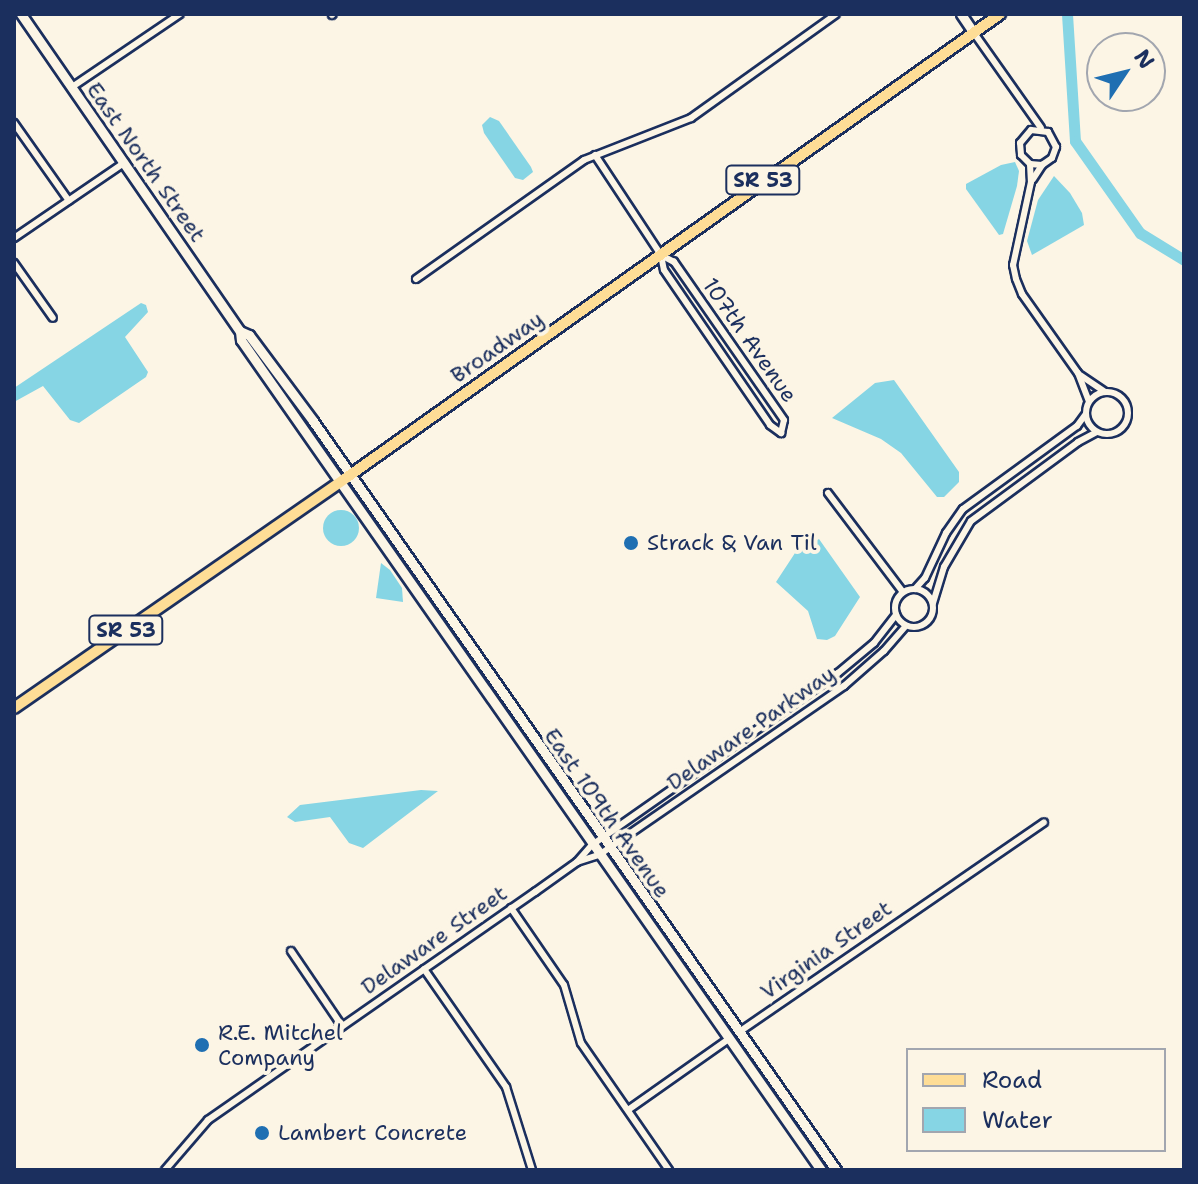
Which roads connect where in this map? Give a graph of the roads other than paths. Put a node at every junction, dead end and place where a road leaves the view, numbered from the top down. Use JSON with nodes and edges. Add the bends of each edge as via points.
{"nodes":[{"id":1,"x":21,"y":14,"type":"edge"},
{"id":2,"x":180,"y":14,"type":"edge"},
{"id":3,"x":836,"y":14,"type":"edge"},
{"id":4,"x":961,"y":14,"type":"edge"},
{"id":5,"x":1000,"y":14,"type":"edge"},
{"id":6,"x":974,"y":33,"type":"junction"},
{"id":7,"x":72,"y":87,"type":"junction"},
{"id":8,"x":1024,"y":108,"type":"junction"},
{"id":9,"x":14,"y":123,"type":"edge"},
{"id":10,"x":1043,"y":129,"type":"junction"},
{"id":11,"x":1028,"y":132,"type":"junction"},
{"id":12,"x":595,"y":155,"type":"junction"},
{"id":13,"x":124,"y":163,"type":"junction"},
{"id":14,"x":1030,"y":164,"type":"junction"},
{"id":15,"x":1042,"y":165,"type":"junction"},
{"id":16,"x":1031,"y":182,"type":"junction"},
{"id":17,"x":69,"y":201,"type":"junction"},
{"id":18,"x":14,"y":238,"type":"edge"},
{"id":19,"x":661,"y":255,"type":"junction"},
{"id":20,"x":14,"y":263,"type":"edge"},
{"id":21,"x":416,"y":279,"type":"dead end"},
{"id":22,"x":53,"y":318,"type":"dead end"},
{"id":23,"x":240,"y":331,"type":"junction"},
{"id":24,"x":1078,"y":373,"type":"junction"},
{"id":25,"x":1107,"y":392,"type":"junction"},
{"id":26,"x":1089,"y":401,"type":"junction"},
{"id":27,"x":1085,"y":415,"type":"junction"},
{"id":28,"x":1097,"y":432,"type":"junction"},
{"id":29,"x":351,"y":475,"type":"junction"},
{"id":30,"x":340,"y":482,"type":"junction"},
{"id":31,"x":828,"y":493,"type":"dead end"},
{"id":32,"x":915,"y":589,"type":"junction"},
{"id":33,"x":903,"y":592,"type":"junction"},
{"id":34,"x":933,"y":603,"type":"junction"},
{"id":35,"x":896,"y":615,"type":"junction"},
{"id":36,"x":906,"y":626,"type":"junction"},
{"id":37,"x":14,"y":708,"type":"edge"},
{"id":38,"x":1044,"y":822,"type":"dead end"},
{"id":39,"x":602,"y":839,"type":"junction"},
{"id":40,"x":592,"y":845,"type":"junction"},
{"id":41,"x":609,"y":849,"type":"junction"},
{"id":42,"x":599,"y":855,"type":"junction"},
{"id":43,"x":577,"y":862,"type":"junction"},
{"id":44,"x":511,"y":908,"type":"junction"},
{"id":45,"x":291,"y":951,"type":"dead end"},
{"id":46,"x":424,"y":969,"type":"junction"},
{"id":47,"x":342,"y":1026,"type":"junction"},
{"id":48,"x":739,"y":1032,"type":"junction"},
{"id":49,"x":728,"y":1039,"type":"junction"},
{"id":50,"x":628,"y":1110,"type":"junction"},
{"id":51,"x":165,"y":1170,"type":"edge"},
{"id":52,"x":532,"y":1170,"type":"edge"},
{"id":53,"x":669,"y":1170,"type":"edge"},
{"id":54,"x":821,"y":1170,"type":"edge"},
{"id":55,"x":836,"y":1170,"type":"edge"}],
"edges":[{"from":1,"to":7,"type":"main road","name":"East North Street"},
{"from":2,"to":7,"type":"street"},
{"from":3,"to":12,"type":"street","via":[[691,118]]},
{"from":4,"to":6,"type":"main road"},
{"from":5,"to":6,"type":"main road","name":"Broadway","number":"SR 53"},
{"from":6,"to":8,"type":"street"},
{"from":6,"to":19,"type":"main road","name":"Broadway","number":"SR 53"},
{"from":7,"to":13,"type":"main road","name":"East North Street"},
{"from":8,"to":10,"type":"street"},
{"from":8,"to":11,"type":"street"},
{"from":9,"to":17,"type":"street"},
{"from":10,"to":11,"type":"street"},
{"from":10,"to":15,"type":"street","via":[[1053,136],[1056,147]]},
{"from":11,"to":14,"type":"street","via":[[1020,149]]},
{"from":12,"to":19,"type":"street","name":"107th Avenue"},
{"from":12,"to":21,"type":"street"},
{"from":13,"to":17,"type":"street"},
{"from":13,"to":23,"type":"main road","name":"East North Street"},
{"from":14,"to":15,"type":"street"},
{"from":14,"to":16,"type":"street"},
{"from":15,"to":16,"type":"street"},
{"from":16,"to":24,"type":"street","via":[[1016,241],[1016,279]]},
{"from":17,"to":18,"type":"street"},
{"from":19,"to":19,"type":"street","name":"107th Avenue","via":[[664,270],[770,425],[781,433],[784,420],[768,396],[674,262]]},
{"from":19,"to":29,"type":"main road","name":"Broadway","number":"SR 53"},
{"from":20,"to":22,"type":"street"},
{"from":23,"to":29,"type":"main road","name":"East North Street","via":[[249,335]]},
{"from":23,"to":30,"type":"main road","name":"East North Street","via":[[241,340]]},
{"from":24,"to":25,"type":"street"},
{"from":24,"to":26,"type":"street"},
{"from":25,"to":26,"type":"street"},
{"from":25,"to":28,"type":"street","via":[[1124,401],[1127,421],[1111,434]]},
{"from":26,"to":27,"type":"street"},
{"from":27,"to":28,"type":"street"},
{"from":27,"to":32,"type":"street","via":[[963,509]]},
{"from":28,"to":34,"type":"street","via":[[971,521],[944,567]]},
{"from":29,"to":30,"type":"main road","name":"Broadway","number":"SR 53"},
{"from":29,"to":39,"type":"main road","name":"East 109th Avenue"},
{"from":30,"to":37,"type":"main road","name":"Broadway","number":"SR 53"},
{"from":30,"to":40,"type":"main road","name":"East 109th Avenue"},
{"from":31,"to":33,"type":"street"},
{"from":32,"to":33,"type":"street"},
{"from":32,"to":34,"type":"street"},
{"from":33,"to":35,"type":"street"},
{"from":34,"to":36,"type":"street","via":[[929,621]]},
{"from":35,"to":36,"type":"street"},
{"from":35,"to":39,"type":"street","name":"Delaware Parkway","via":[[855,660]]},
{"from":36,"to":41,"type":"street","name":"Delaware Parkway","via":[[844,686]]},
{"from":38,"to":48,"type":"street","name":"Virginia Street"},
{"from":39,"to":40,"type":"street","name":"Delaware Street"},
{"from":39,"to":41,"type":"main road","name":"East 109th Avenue"},
{"from":40,"to":42,"type":"main road","name":"East 109th Avenue"},
{"from":40,"to":43,"type":"street","name":"Delaware Street"},
{"from":41,"to":42,"type":"street","name":"Delaware Street"},
{"from":41,"to":48,"type":"main road","name":"East 109th Avenue"},
{"from":42,"to":43,"type":"street","name":"Delaware Street"},
{"from":42,"to":49,"type":"main road","name":"East 109th Avenue"},
{"from":43,"to":44,"type":"street","name":"Delaware Street"},
{"from":44,"to":46,"type":"street","name":"Delaware Street"},
{"from":44,"to":50,"type":"street","via":[[564,985],[581,1043]]},
{"from":45,"to":47,"type":"street"},
{"from":46,"to":47,"type":"street","name":"Delaware Street"},
{"from":46,"to":52,"type":"street","via":[[506,1087]]},
{"from":47,"to":51,"type":"street","name":"Delaware Street","via":[[208,1120]]},
{"from":48,"to":49,"type":"street","name":"Virginia Street"},
{"from":48,"to":55,"type":"main road","name":"East 109th Avenue"},
{"from":49,"to":50,"type":"street","name":"Virginia Street"},
{"from":49,"to":54,"type":"main road","name":"East 109th Avenue"},
{"from":50,"to":53,"type":"street"}]}
